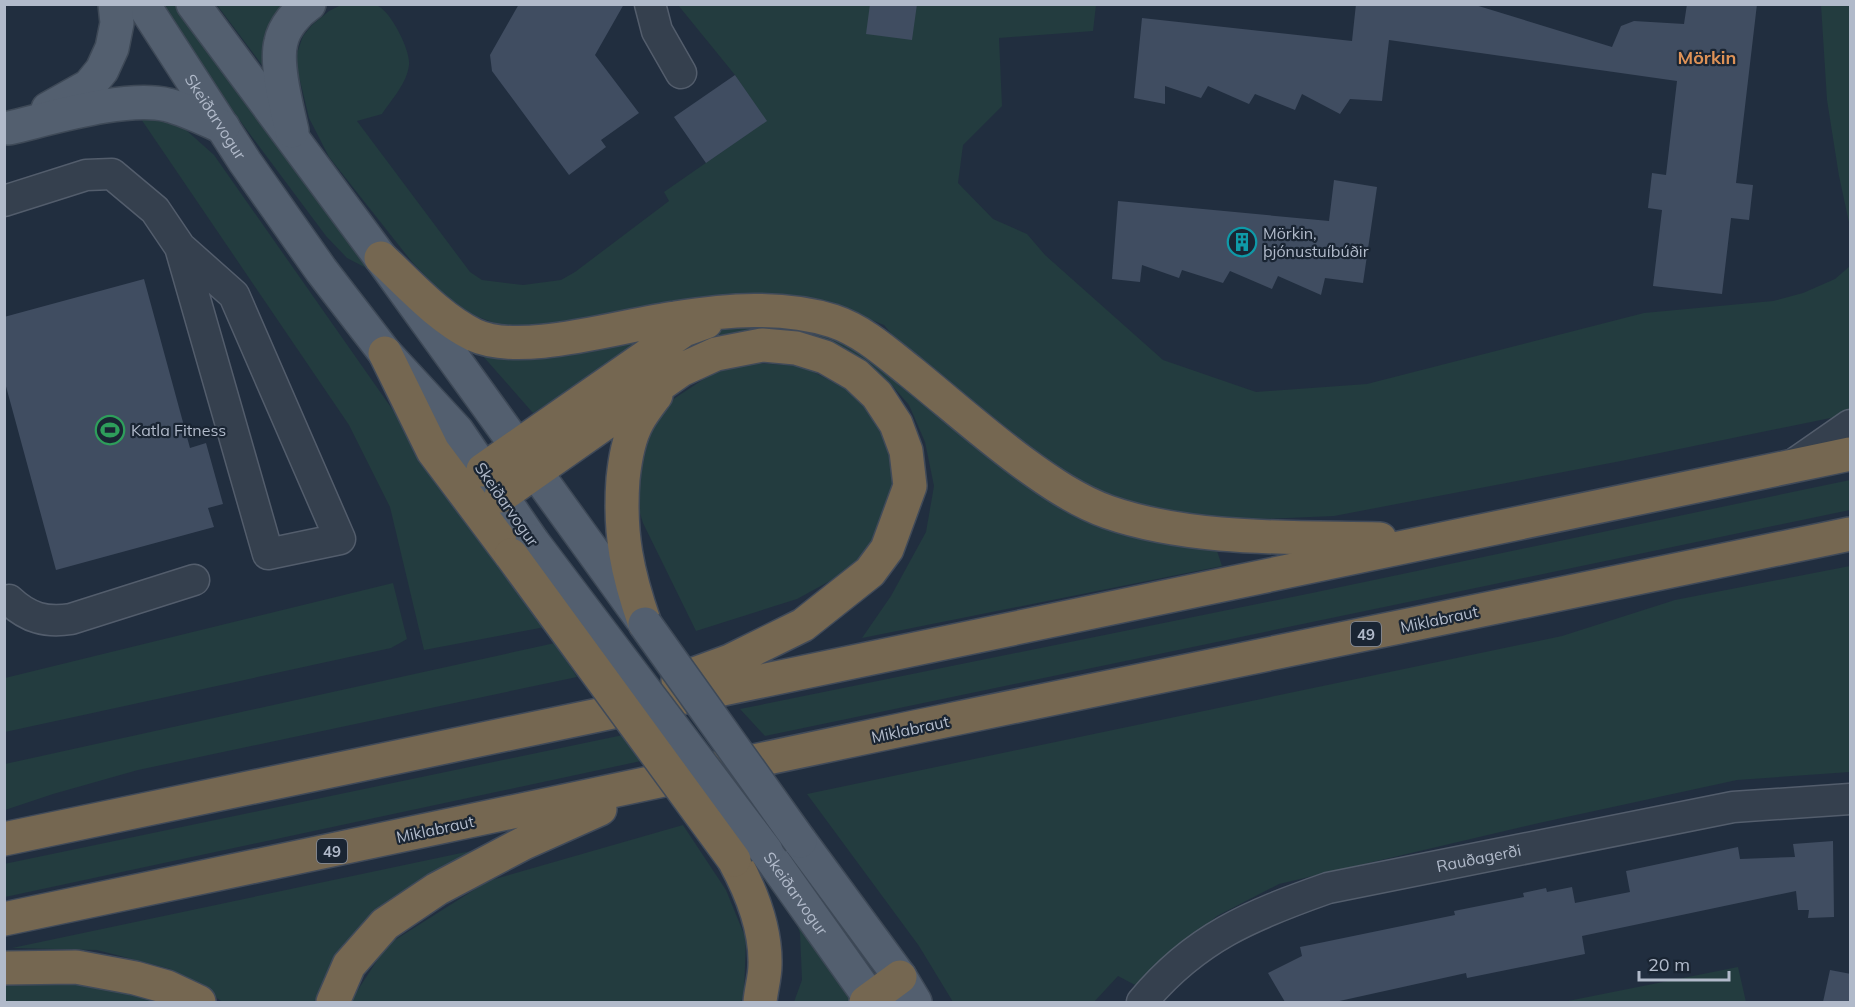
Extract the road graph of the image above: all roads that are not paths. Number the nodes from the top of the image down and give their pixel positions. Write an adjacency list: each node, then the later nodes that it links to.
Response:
1 (115, 4): 7 (main road)
2 (143, 4): 8 (main road, Skeiðarvogur)
3 (193, 4): 9 (main road, Skeiðarvogur)
4 (309, 4): 9 (main road)
5 (650, 4): 6 (street)
6 (681, 73)
7 (7, 128): 8 (main road)
8 (223, 128): 14 (main road, Skeiðarvogur)
9 (295, 141): 12 (main road, Skeiðarvogur)
10 (4, 201): 11 (street)
11 (180, 247): 11 (street)
12 (381, 258): 13 (highway); 17 (main road, Skeiðarvogur)
13 (735, 310): 17 (highway); 23 (highway)
14 (385, 353): 21 (main road, Skeiðarvogur); 26 (highway)
15 (666, 381): 20 (highway); 29 (highway); 30 (highway)
16 (1851, 425): 19 (street)
17 (516, 446): 20 (main road, Skeiðarvogur); 21 (highway)
18 (1851, 454): 19 (highway)
19 (1791, 466): 23 (highway)
20 (535, 472): 21 (highway); 29 (main road, Skeiðarvogur)
21 (492, 483): 26 (main road, Skeiðarvogur)
22 (1851, 534): 24 (highway, Miklabraut / 49)
23 (1436, 541): 30 (highway)
24 (1816, 541): 25 (street, Miklabraut); 31 (highway, Miklabraut / 49)
25 (1851, 546)
26 (522, 548): 37 (main road, Skeiðarvogur, bridge); 40 (highway, bridge)
27 (194, 580): 28 (street)
28 (9, 600)
29 (645, 624): 36 (main road, Skeiðarvogur, bridge)
30 (570, 720): 33 (highway)
31 (660, 782): 34 (highway, Miklabraut / 49); 39 (highway)
32 (1851, 799): 41 (street, Rauðagerði)
33 (4, 839)
34 (4, 919)
35 (4, 969): 38 (highway)
36 (908, 990): 37 (highway)
37 (870, 1001)
38 (199, 1002)
39 (333, 1002)
40 (760, 1002)
41 (1142, 1002)

